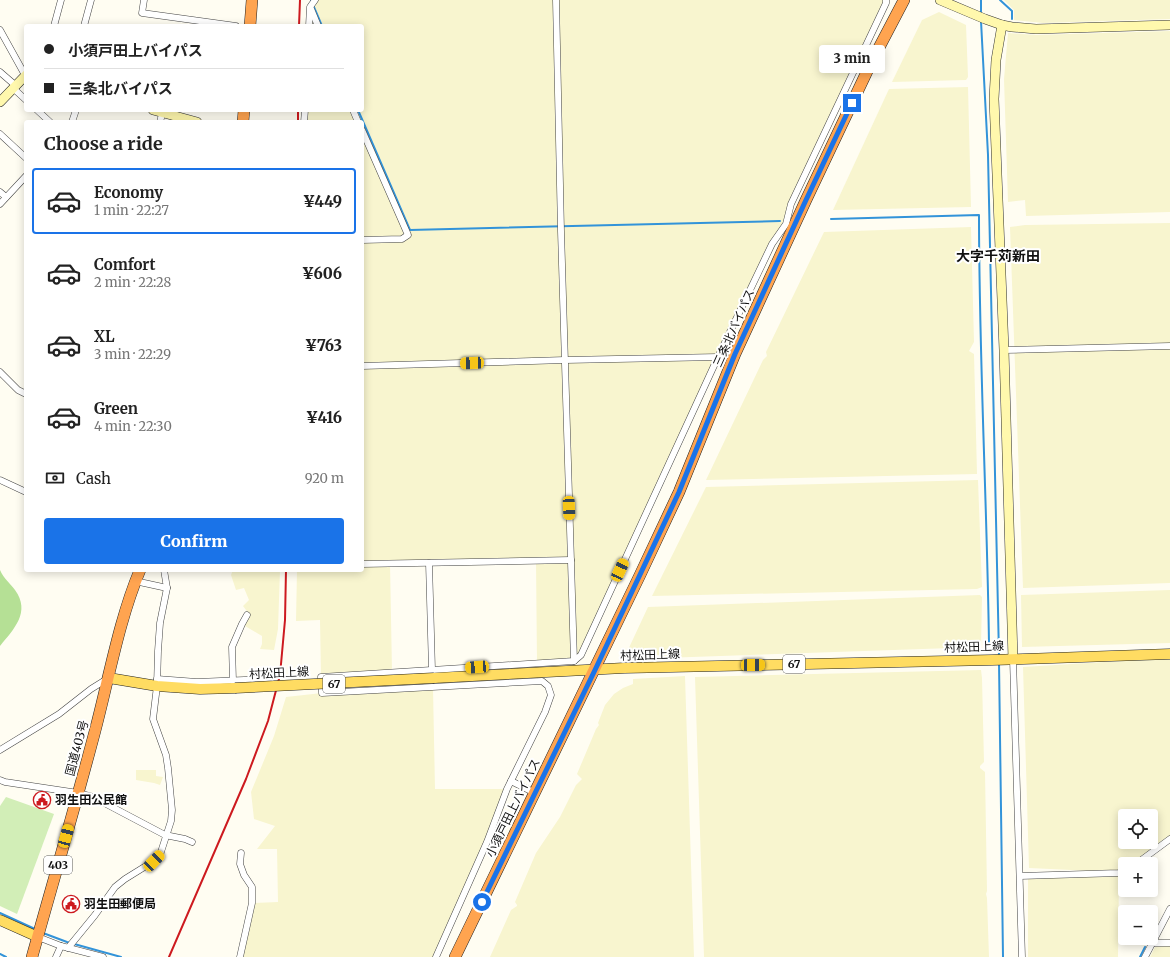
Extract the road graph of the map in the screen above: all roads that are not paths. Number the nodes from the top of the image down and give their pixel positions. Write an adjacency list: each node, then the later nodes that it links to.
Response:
1 (61, 0): 11 (street)
2 (91, 0): 12 (street)
3 (144, 0): 13 (street)
4 (252, 0): 14 (highway)
5 (315, 0): 10 (street)
6 (556, 0): 41 (street)
7 (886, 0): 40 (street)
8 (904, 0): 58 (highway, 三条北バイパス)
9 (940, 0): 17 (street)
10 (310, 7): 15 (street); 16 (street)
11 (55, 24)
12 (85, 24)
13 (222, 24)
14 (250, 24)
15 (309, 24)
16 (317, 24)
17 (1002, 25): 18 (street); 39 (street)
18 (1170, 25)
19 (0, 30): 21 (street)
20 (0, 72): 23 (street)
21 (24, 73)
22 (24, 76): 23 (street)
23 (14, 87): 24 (street); 25 (street)
24 (24, 98)
25 (0, 102)
26 (39, 112): 28 (street)
27 (166, 112): 29 (street)
28 (48, 120)
29 (191, 120)
30 (0, 134): 32 (street)
31 (364, 135): 37 (street)
32 (24, 156)
33 (24, 178): 35 (street)
34 (0, 192): 35 (street)
35 (6, 197): 36 (street)
36 (0, 204)
37 (364, 240)
38 (1170, 346): 39 (street)
39 (1004, 350): 56 (street)
40 (718, 357): 41 (street); 57 (street)
41 (566, 360): 42 (street); 47 (street)
42 (364, 366)
43 (0, 372): 44 (street)
44 (24, 393)
45 (0, 480): 46 (street)
46 (24, 491)
47 (571, 560): 48 (street); 57 (street)
48 (429, 563): 49 (street); 59 (street)
49 (364, 564)
50 (139, 572): 52 (highway, 国道403号 / 403)
51 (164, 572): 53 (street)
52 (135, 581): 53 (street); 60 (highway, 国道403号 / 403)
53 (167, 588): 62 (street)
54 (247, 616): 63 (street)
55 (1170, 654): 56 (main road, 村松田上線 / 67)
56 (1009, 659): 58 (main road, 村松田上線 / 67); 75 (street)
57 (574, 661): 59 (street)
58 (595, 670): 59 (main road, 村松田上線 / 67); 68 (highway, 小須戸田上バイパス)
59 (433, 674): 63 (main road, 村松田上線 / 67, bridge); 66 (street)
60 (109, 678): 62 (main road, 村松田上線 / 67); 64 (street); 67 (highway, 国道403号 / 403)
61 (269, 679): 63 (street)
62 (157, 682): 63 (main road, 村松田上線 / 67); 69 (street)
63 (234, 685)
64 (0, 750)
65 (0, 780): 67 (street)
66 (511, 781): 68 (street); 89 (street)
67 (78, 793): 69 (street); 79 (highway, 国道403号 / 403)
68 (535, 793): 90 (highway, 小須戸田上バイパス)
69 (165, 835): 71 (street); 84 (street)
70 (1170, 839): 73 (street)
71 (192, 842)
72 (241, 853): 88 (street)
73 (1146, 857)
74 (1118, 873): 75 (street)
75 (1020, 876): 91 (street)
76 (1170, 910): 78 (street)
77 (0, 920): 79 (main road)
78 (1158, 932)
79 (38, 937): 83 (street); 85 (highway, 国道403号 / 403)
80 (1158, 943): 81 (street)
81 (1170, 943)
82 (1151, 945): 92 (street)
83 (61, 946): 84 (street); 86 (street)
84 (68, 948): 87 (street)
85 (32, 957)
86 (56, 957)
87 (103, 957)
88 (240, 957)
89 (436, 957)
90 (455, 957)
91 (1022, 957)
92 (1145, 957)

